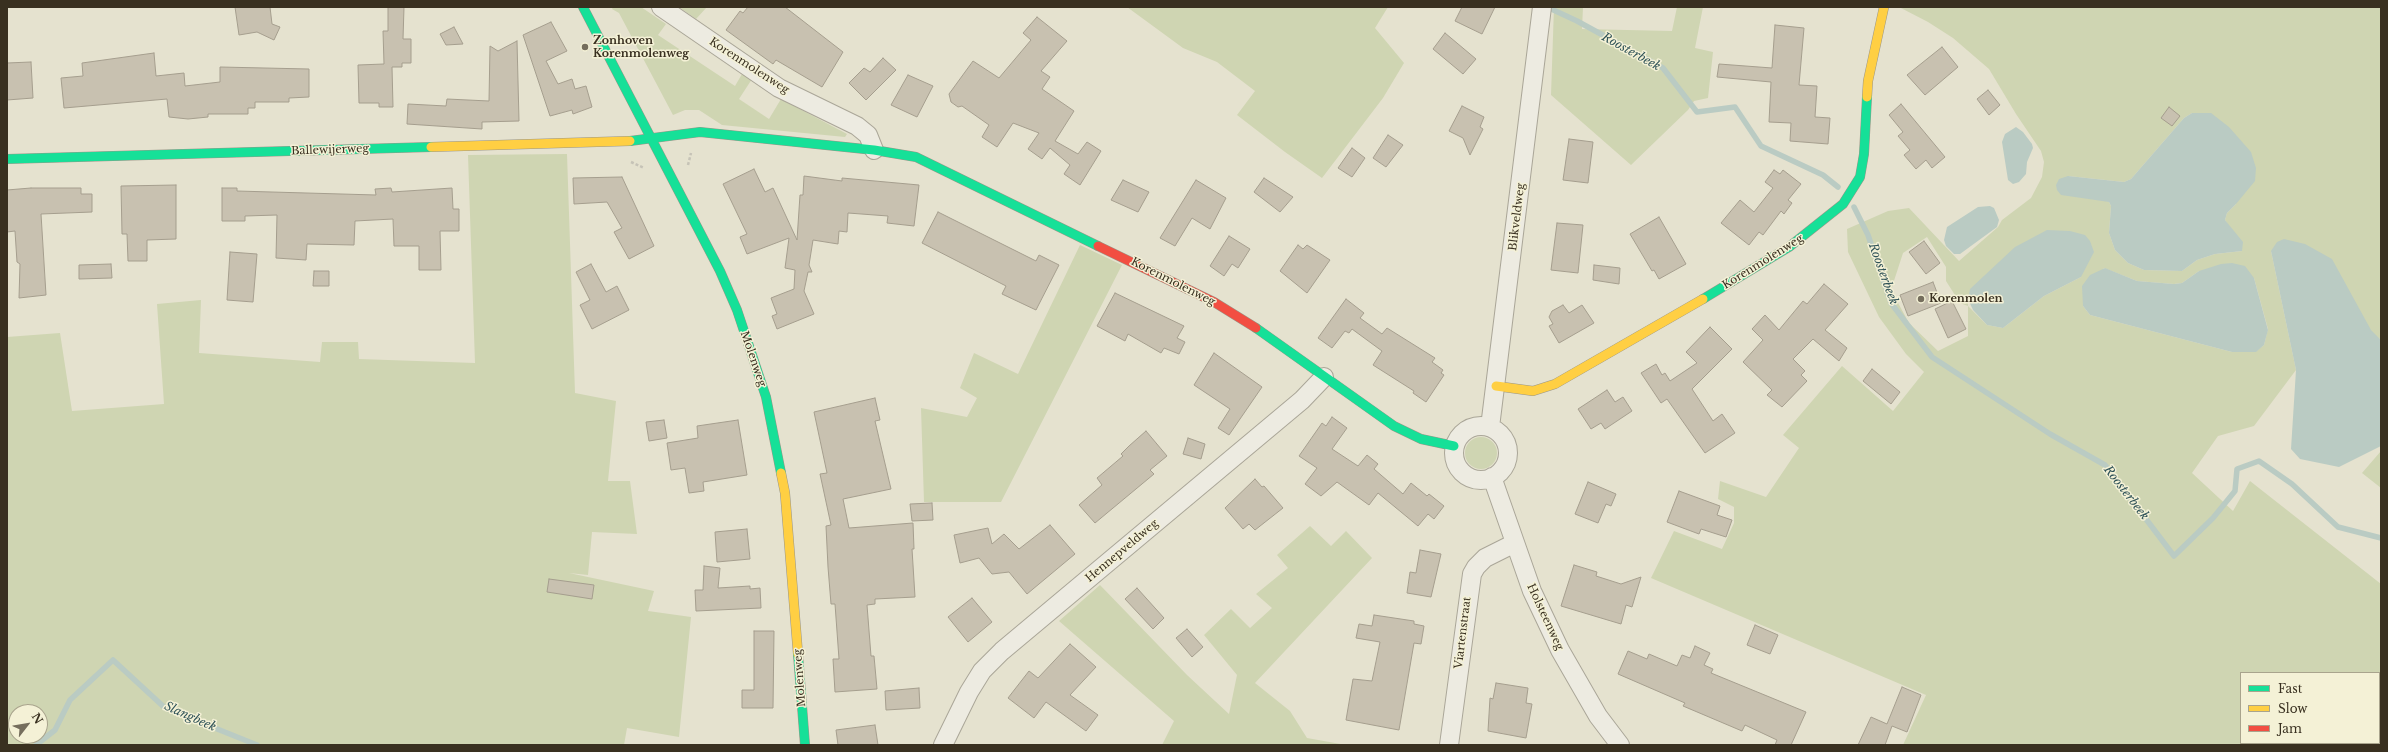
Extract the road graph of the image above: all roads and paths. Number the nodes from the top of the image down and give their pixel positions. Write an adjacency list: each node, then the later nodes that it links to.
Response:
1 (583, 7): 5 (street, Molenweg)
2 (661, 7): 6 (street, Korenmolenweg)
3 (1542, 7): 9 (street, Blikveldweg)
4 (1884, 7): 9 (street, Korenmolenweg)
5 (653, 140): 6 (street, Korenmolenweg); 7 (street, Ballewijerweg); 14 (street, Molenweg)
6 (874, 150): 8 (street, Korenmolenweg)
7 (7, 159)
8 (1324, 377): 11 (street, Korenmolenweg); 15 (street, Hennepveldweg)
9 (1496, 386): 10 (street, Blikveldweg)
10 (1490, 427): 11 (street); 12 (street)
11 (1454, 446): 12 (street)
12 (1492, 477): 13 (street, Holsteenweg)
13 (1514, 544): 16 (street, Viartenstraat); 17 (street, Holsteenweg)
14 (805, 745)
15 (944, 745)
16 (1449, 745)
17 (1620, 745)

